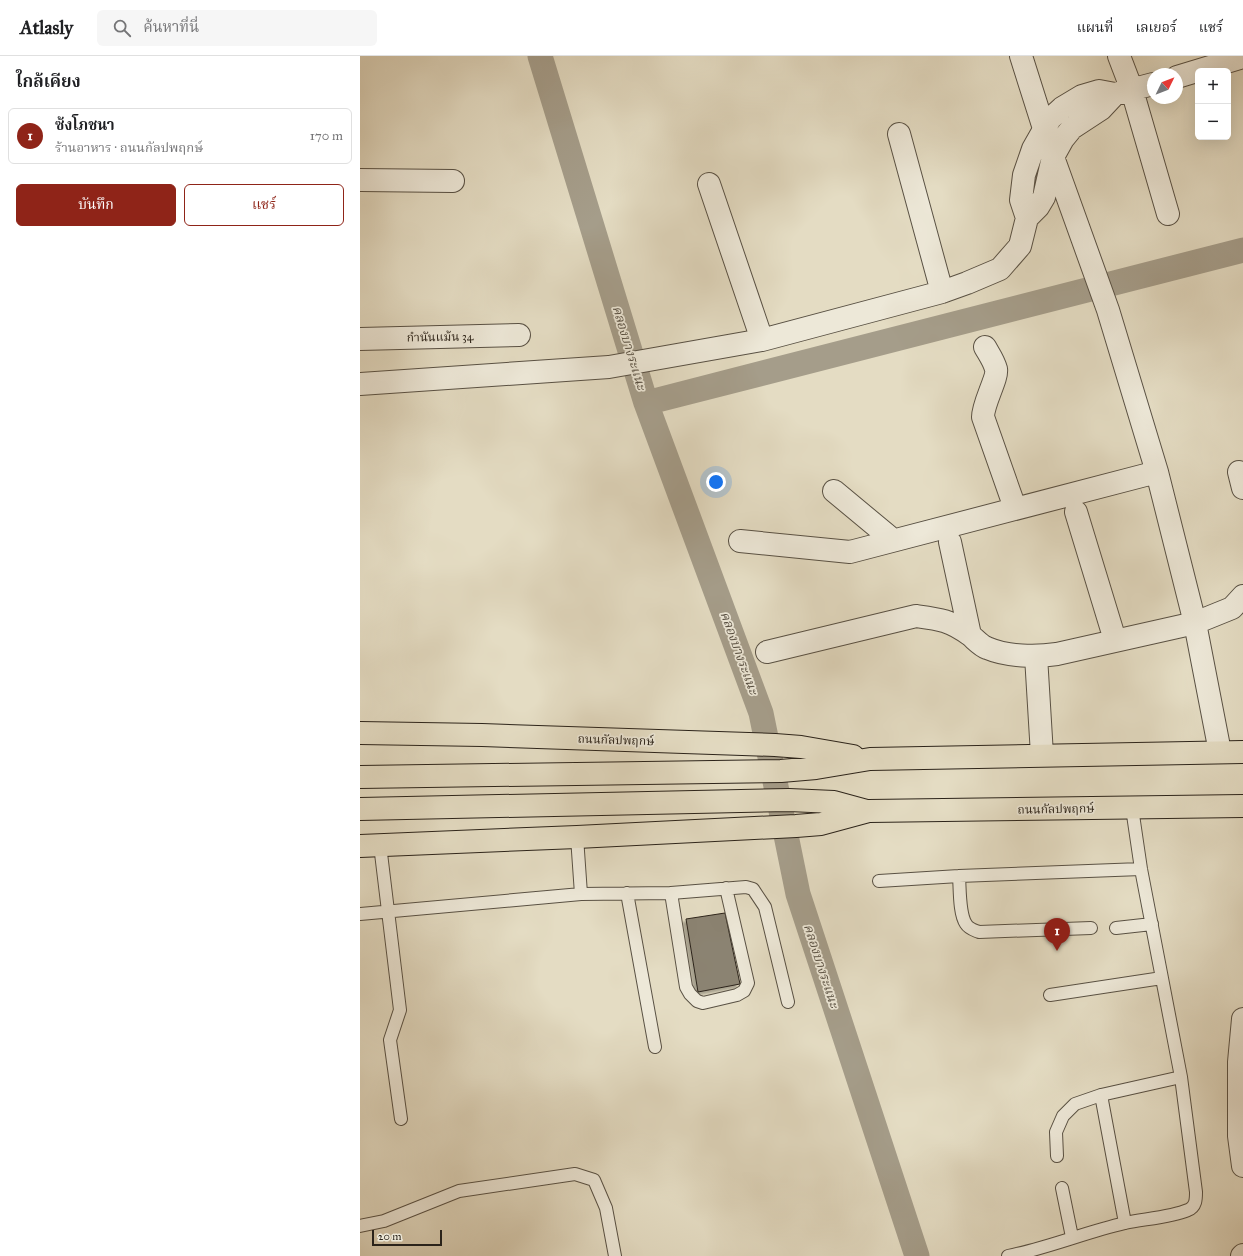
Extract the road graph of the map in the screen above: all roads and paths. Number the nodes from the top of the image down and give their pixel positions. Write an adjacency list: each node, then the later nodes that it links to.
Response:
1 (1021, 56): 7 (street)
2 (1119, 56): 6 (street)
3 (1243, 57): 4 (street)
4 (1183, 75)
5 (1147, 86): 6 (street)
6 (1124, 92): 7 (street); 9 (street); 13 (street)
7 (1044, 128): 9 (street); 14 (street)
8 (899, 134): 15 (street)
9 (1053, 157): 14 (street); 21 (street)
10 (360, 180): 11 (street)
11 (453, 181)
12 (709, 184): 18 (street)
13 (1168, 214)
14 (1027, 218): 15 (street)
15 (942, 292): 18 (street)
16 (520, 335): 17 (street, กำนันแม้น 34)
17 (360, 339)
18 (762, 340): 20 (street)
19 (985, 347): 23 (street)
20 (360, 384)
21 (1157, 472): 23 (street); 29 (street)
22 (834, 491): 25 (street)
23 (1015, 508): 25 (street)
24 (1076, 512): 31 (street)
25 (893, 540): 26 (street)
26 (740, 541)
27 (950, 542): 30 (street)
28 (1243, 596): 29 (street)
29 (1195, 623): 31 (street); 35 (street)
30 (970, 635): 32 (street); 33 (street)
31 (1115, 640): 33 (street)
32 (767, 652)
33 (1036, 656): 37 (street)
34 (360, 733): 38 (main road, ถนนกัลปพฤกษ์)
35 (1220, 752): 36 (main road, ถนนกัลปพฤกษ์); 37 (main road, ถนนกัลปพฤกษ์)
36 (1243, 752)
37 (1042, 755): 38 (main road, ถนนกัลปพฤกษ์)
38 (870, 759): 39 (main road, ถนนกัลปพฤกษ์)
39 (360, 777)
40 (1243, 806): 41 (main road, ถนนกัลปพฤกษ์)
41 (1132, 808): 43 (main road, ถนนกัลปพฤกษ์); 46 (lane)
42 (360, 809): 43 (main road, ถนนกัลปพฤกษ์)
43 (869, 811): 44 (main road, ถนนกัลปพฤกษ์)
44 (577, 837): 45 (main road, ถนนกัลปพฤกษ์); 52 (lane)
45 (370, 846): 53 (lane)
46 (1141, 869): 47 (lane); 55 (lane)
47 (959, 876): 48 (lane); 56 (lane)
48 (879, 882)
49 (726, 888): 51 (lane); 51 (lane); 60 (lane)
50 (627, 893): 51 (lane); 52 (lane); 62 (lane)
51 (671, 893)
52 (581, 894): 53 (lane)
53 (388, 912): 54 (lane); 65 (lane)
54 (360, 914)
55 (1152, 924): 57 (lane); 58 (lane)
56 (1091, 928)
57 (1116, 928)
58 (1162, 978): 59 (lane); 63 (lane)
59 (1050, 995)
60 (788, 1002)
61 (1243, 1019): 67 (street)
62 (655, 1047)
63 (1181, 1077): 64 (lane); 69 (lane)
64 (1101, 1095): 66 (lane); 69 (lane)
65 (401, 1119)
66 (1057, 1156)
67 (1243, 1166)
68 (1062, 1188): 71 (lane)
69 (1125, 1223): 71 (lane)
70 (360, 1226): 72 (lane)
71 (1072, 1237): 73 (lane)
72 (615, 1256)
73 (1008, 1256)

